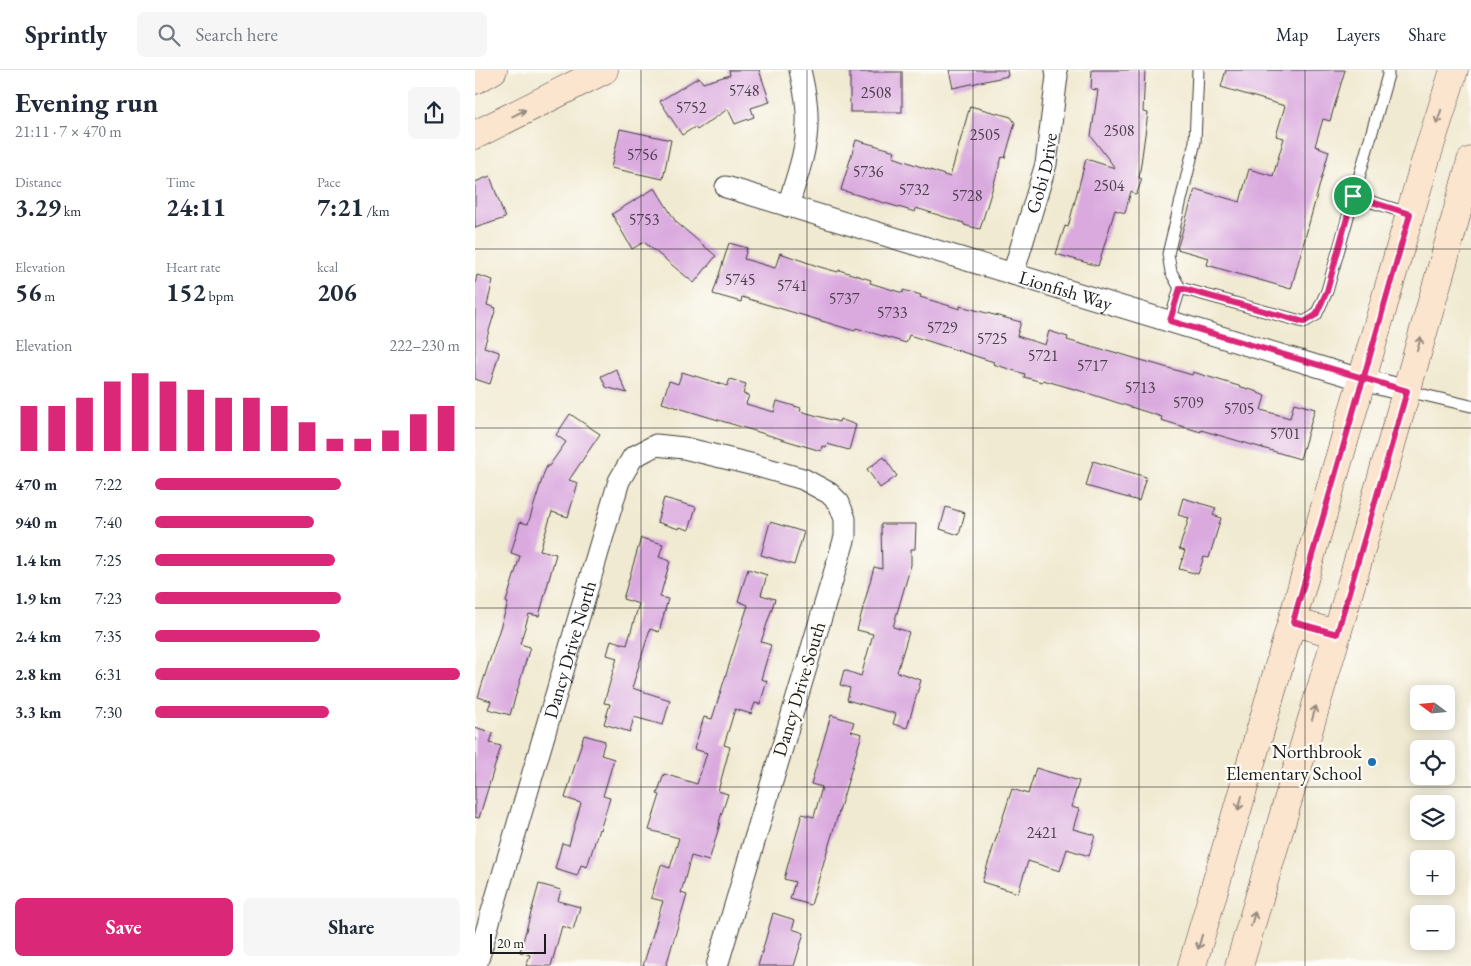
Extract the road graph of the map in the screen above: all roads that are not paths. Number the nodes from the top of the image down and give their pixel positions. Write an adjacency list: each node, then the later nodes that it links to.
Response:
1 (493, 70): 8 (main road)
2 (603, 70): 9 (main road, one-way to 2)
3 (800, 70): 13 (street)
4 (1056, 70): 15 (street, Gobi Drive)
5 (1198, 70): 16 (lane)
6 (1388, 70): 12 (lane)
7 (1454, 70): 14 (main road, one-way to 14)
8 (475, 80)
9 (475, 135)
10 (1471, 161): 19 (main road, one-way to 10)
11 (726, 187): 13 (street, Lionfish Way)
12 (1353, 196): 14 (lane); 16 (lane)
13 (788, 206): 15 (street, Lionfish Way)
14 (1410, 214): 18 (main road)
15 (1013, 274): 17 (street, Lionfish Way)
16 (1180, 288): 17 (lane)
17 (1170, 321): 18 (street, Lionfish Way)
18 (1363, 380): 19 (street, Lionfish Way); 22 (main road)
19 (1407, 391): 20 (lane); 23 (main road)
20 (1471, 406)
21 (754, 465): 24 (street, Dancy Drive North); 25 (street, Dancy Drive South)
22 (1293, 622): 23 (main road); 26 (main road, one-way to 26)
23 (1337, 634): 27 (main road, one-way to 23)
24 (476, 966)
25 (717, 966)
26 (1192, 966)
27 (1239, 966)

